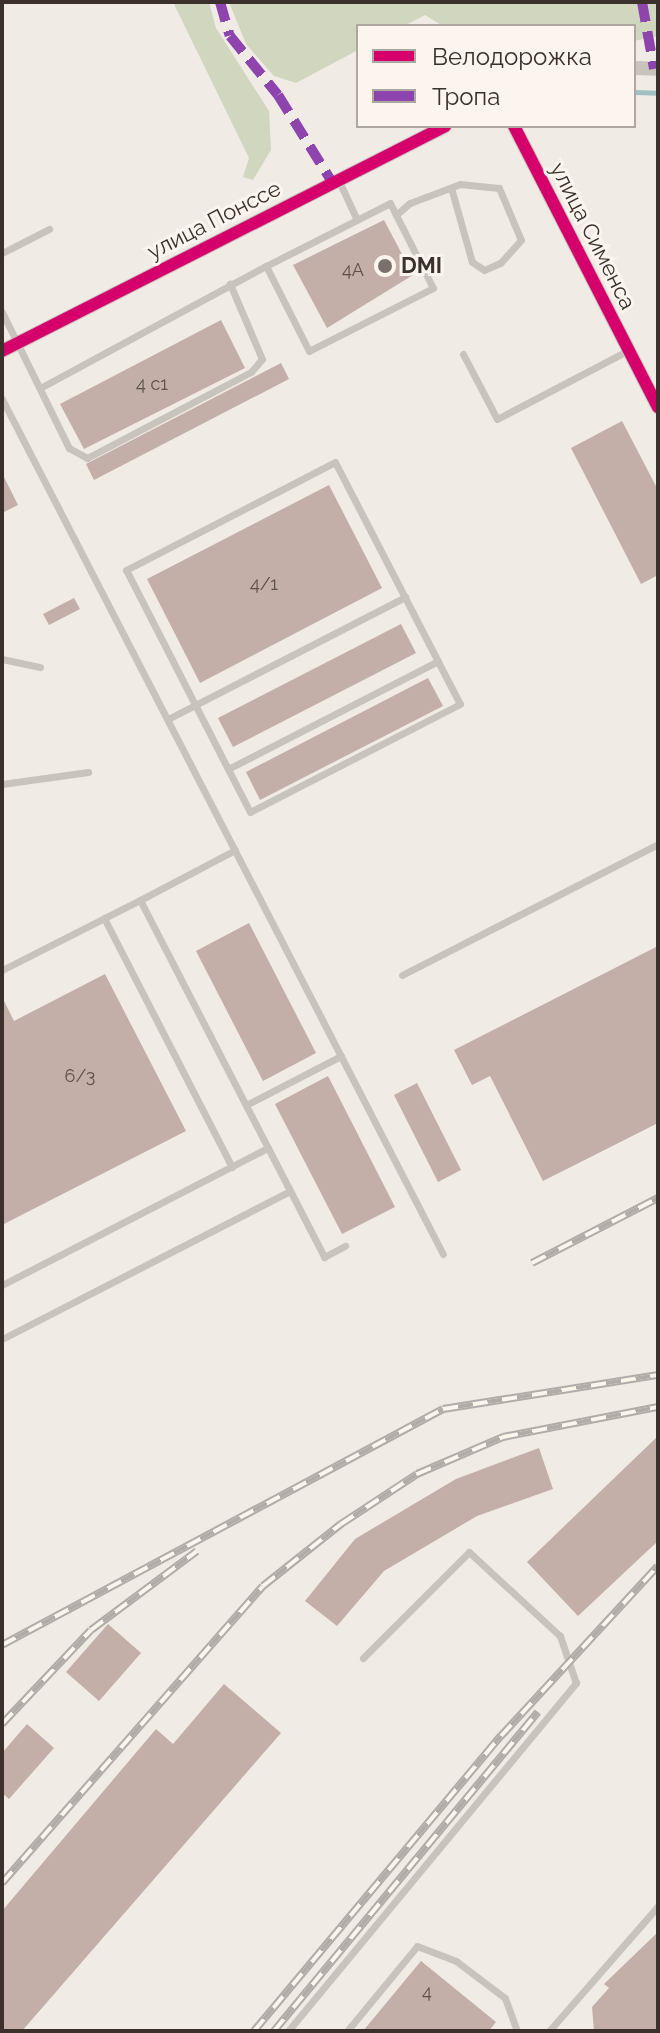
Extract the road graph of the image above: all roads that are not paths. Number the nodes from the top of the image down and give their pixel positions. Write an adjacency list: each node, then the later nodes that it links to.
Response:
1 (636, 68): 2 (street)
2 (658, 69)
3 (441, 128): 5 (street, улица Понссе)
4 (515, 128): 15 (street, улица Сименса)
5 (338, 179): 8 (lane); 14 (street, улица Понссе)
6 (451, 188): 6 (lane); 7 (lane)
7 (396, 215): 8 (lane); 11 (lane)
8 (357, 220): 11 (lane)
9 (49, 229): 10 (lane)
10 (2, 253)
11 (266, 266): 12 (lane)
12 (230, 284): 18 (lane); 18 (lane)
13 (2, 312): 14 (lane)
14 (18, 343): 16 (street, улица Понссе); 18 (lane)
15 (629, 350): 17 (lane); 20 (street, улица Сименса)
16 (2, 351)
17 (463, 354)
18 (40, 388)
19 (2, 399): 26 (lane)
20 (658, 407)
21 (405, 597): 23 (lane); 25 (lane); 25 (lane)
22 (2, 659): 24 (lane)
23 (438, 661): 27 (lane); 27 (lane)
24 (40, 667)
25 (195, 705): 26 (lane); 27 (lane)
26 (168, 719): 31 (lane)
27 (228, 769)
28 (88, 772): 29 (lane)
29 (2, 784)
30 (658, 844): 35 (lane)
31 (235, 850): 32 (lane); 36 (lane)
32 (140, 900): 33 (lane); 37 (lane)
33 (104, 918): 34 (lane); 39 (lane)
34 (2, 970)
35 (402, 975)
36 (341, 1056): 37 (lane); 42 (lane)
37 (246, 1105): 38 (lane)
38 (268, 1148): 39 (lane); 40 (lane)
39 (232, 1167): 43 (lane)
40 (290, 1191): 41 (lane); 44 (lane)
41 (345, 1246)
42 (443, 1254)
43 (2, 1285)
44 (2, 1339)
45 (363, 1658): 47 (lane)
46 (658, 1906): 50 (lane)
47 (288, 2031)
48 (347, 2031): 49 (lane)
49 (517, 2031)
50 (549, 2031)

